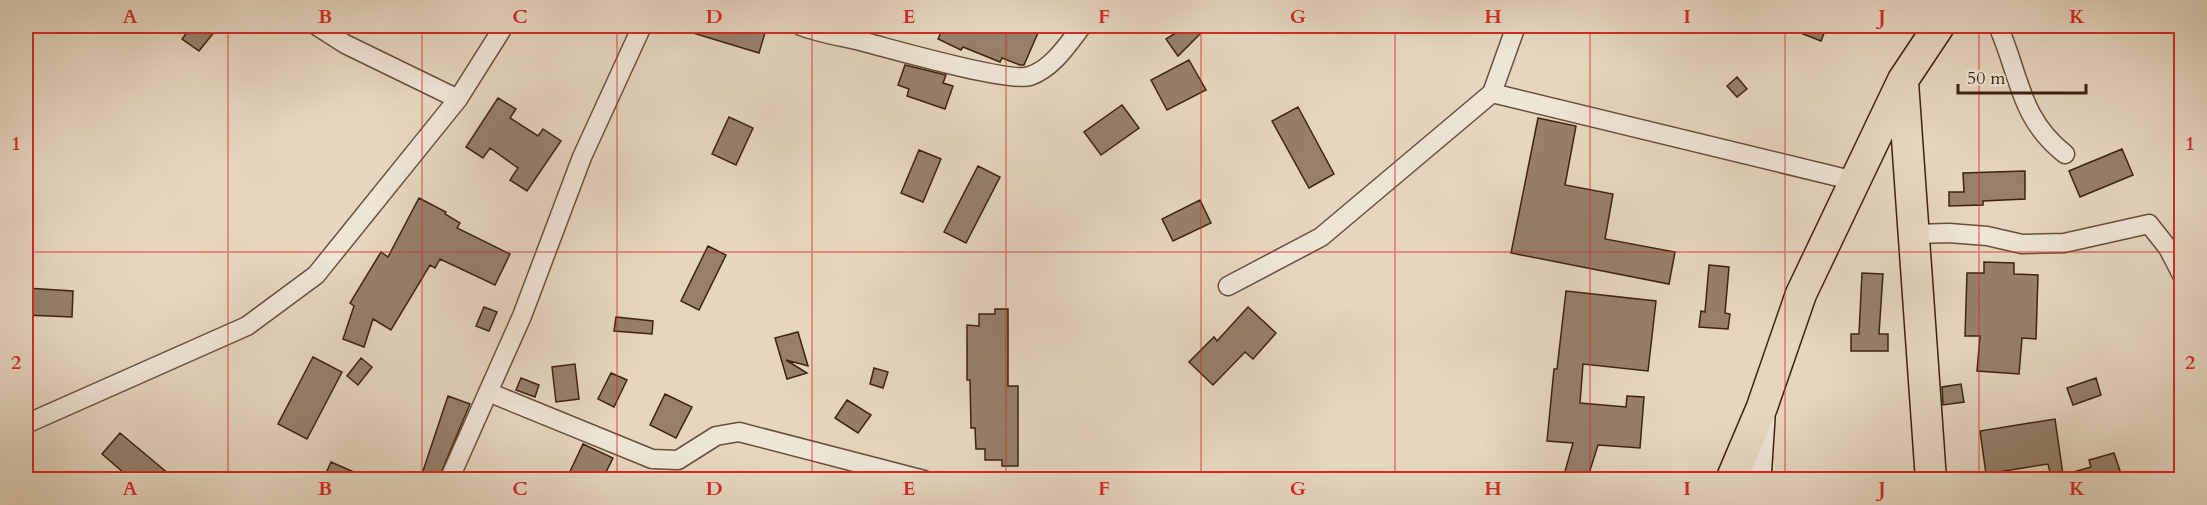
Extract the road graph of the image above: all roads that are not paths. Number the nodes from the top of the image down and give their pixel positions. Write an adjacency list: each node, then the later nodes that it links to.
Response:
1 (317, 26): 11 (street)
2 (504, 26): 11 (street)
3 (642, 26): 17 (street)
4 (801, 26): 5 (street)
5 (1082, 26)
6 (1516, 26): 10 (street)
7 (1939, 26): 9 (main road)
8 (1998, 26): 12 (street)
9 (1903, 80): 13 (main road); 14 (main road)
10 (1492, 93): 13 (street); 16 (street)
11 (458, 99): 19 (street)
12 (2065, 154)
13 (1855, 181): 18 (main road)
14 (1914, 234): 15 (street); 24 (main road)
15 (2181, 275)
16 (1228, 286)
17 (488, 392): 20 (street); 21 (street)
18 (1762, 407): 22 (main road); 23 (main road)
19 (26, 424)
20 (449, 480)
21 (924, 480)
22 (1731, 480)
23 (1757, 480)
24 (1931, 480)

